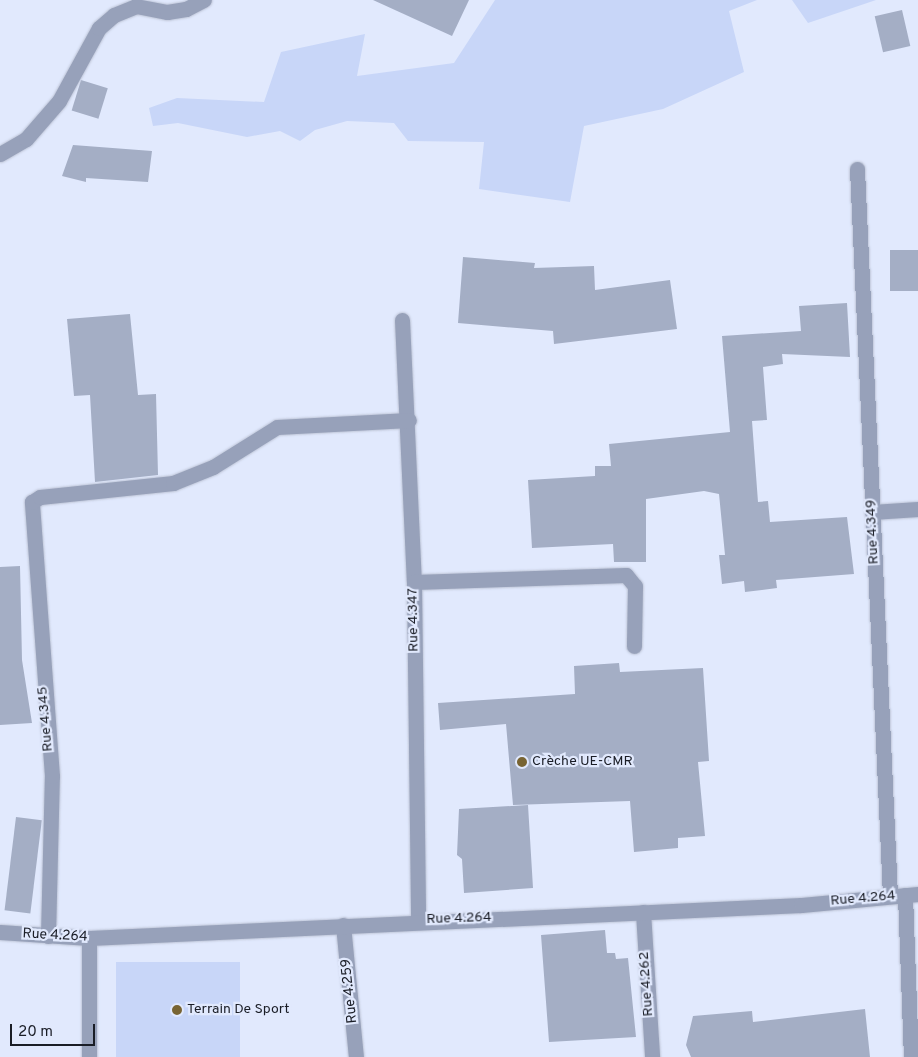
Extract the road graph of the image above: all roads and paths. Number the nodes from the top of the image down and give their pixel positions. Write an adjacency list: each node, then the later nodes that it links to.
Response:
1 (204, 0): 2 (street)
2 (0, 154)
3 (857, 169): 7 (street, Rue 4.349)
4 (402, 320): 5 (street, Rue 4.347)
5 (409, 420): 8 (street, Rue 4.347); 16 (street, Rue 4.345)
6 (918, 509): 7 (street)
7 (872, 512): 11 (street, Rue 4.349)
8 (414, 582): 9 (street); 13 (street, Rue 4.347)
9 (634, 646)
10 (912, 894): 11 (street, Rue 4.264); 21 (street)
11 (890, 896): 12 (street, Rue 4.264)
12 (643, 912): 13 (street, Rue 4.264); 20 (street, Rue 4.262)
13 (418, 920): 14 (street, Rue 4.264)
14 (343, 925): 17 (street, Rue 4.264); 19 (street, Rue 4.259)
15 (0, 932): 16 (street, Rue 4.264)
16 (48, 936): 17 (street, Rue 4.264)
17 (89, 938): 18 (street)
18 (89, 1057)
19 (356, 1057)
20 (652, 1057)
21 (911, 1057)

